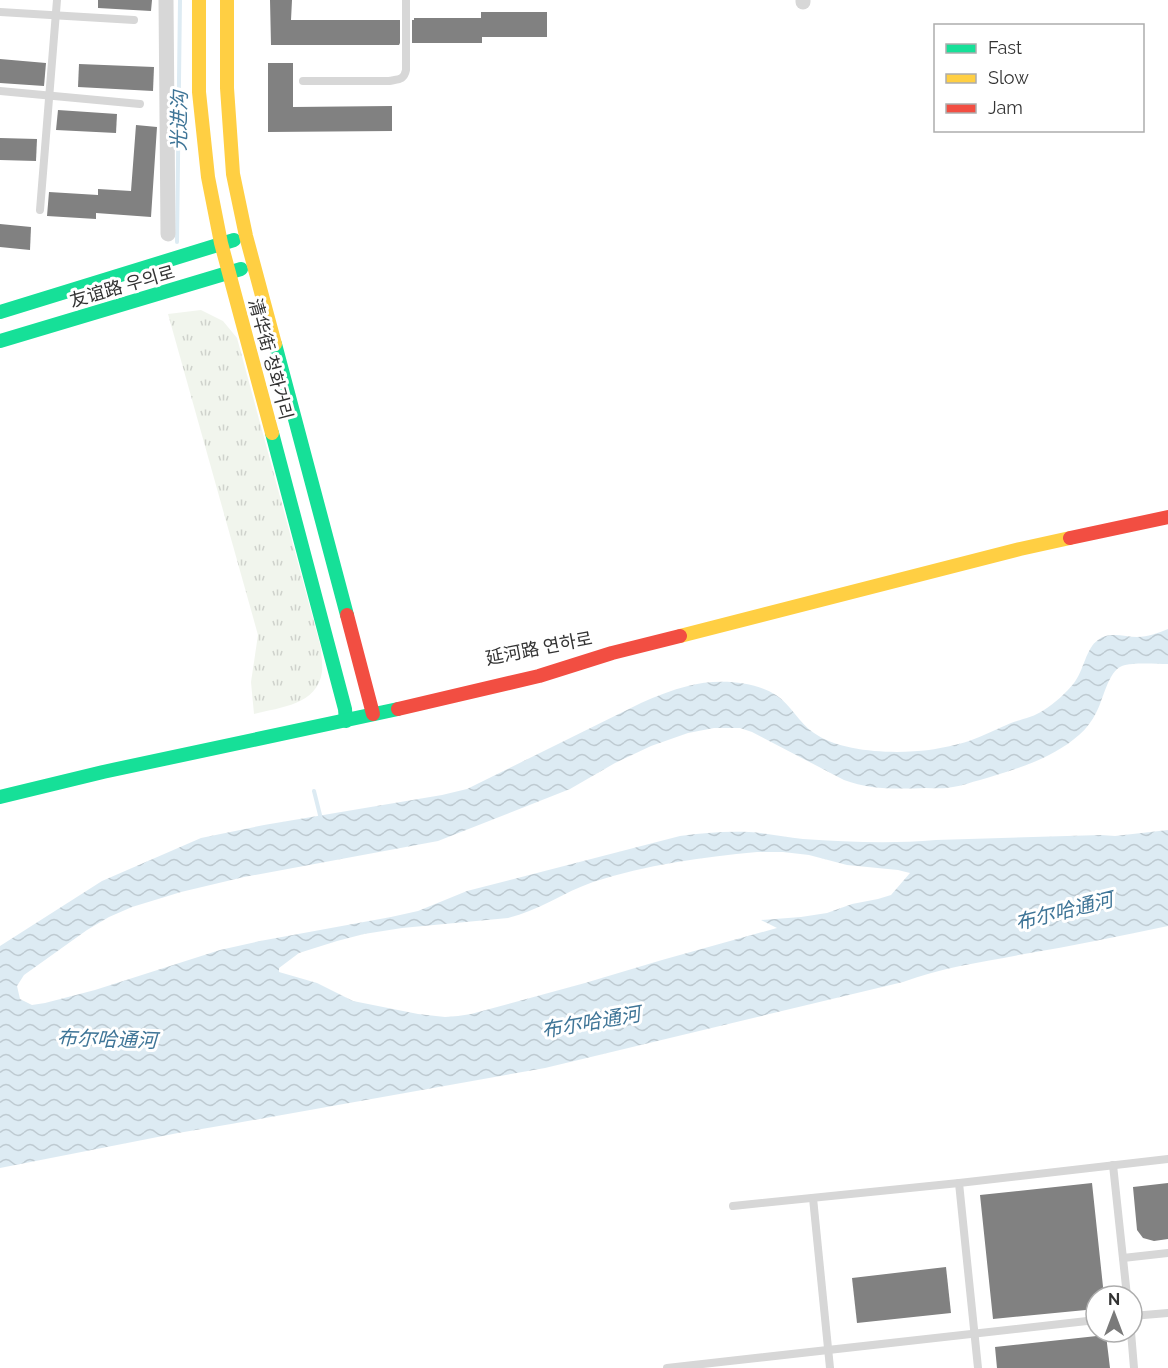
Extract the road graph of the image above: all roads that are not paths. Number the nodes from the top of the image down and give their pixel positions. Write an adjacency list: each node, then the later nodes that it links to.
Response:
1 (57, 0): 7 (lane)
2 (166, 0): 14 (street)
3 (199, 0): 16 (main road, 清华街 청화거리)
4 (227, 0): 15 (main road, 清华街 청화거리)
5 (406, 0): 9 (lane)
6 (0, 12): 7 (lane)
7 (56, 15): 8 (lane); 11 (lane)
8 (134, 20)
9 (303, 81)
10 (0, 92): 11 (lane)
11 (50, 96): 12 (lane); 13 (lane)
12 (140, 104)
13 (40, 210)
14 (168, 234)
15 (246, 236): 16 (main road, 友谊路 우의로); 17 (main road, 清华街 청화거리)
16 (221, 243): 18 (main road, 清华街 청화거리); 19 (main road, 友谊路 우의로)
17 (254, 265): 18 (main road, 友谊路 우의로); 22 (main road, 清华街 청화거리)
18 (230, 273): 20 (main road, 友谊路 우의로); 23 (main road, 清华街 청화거리)
19 (0, 312)
20 (0, 341)
21 (1168, 517): 22 (main road, 延河路 연하로)
22 (372, 709): 23 (main road, 延河路 연하로)
23 (346, 715): 24 (main road, 延河路 연하로); 25 (main road, 延河路 연하로)
24 (0, 786)
25 (0, 797)
26 (1168, 1159): 27 (lane)
27 (1113, 1165): 28 (lane); 32 (lane)
28 (959, 1183): 29 (lane); 37 (lane)
29 (813, 1198): 30 (lane); 39 (lane)
30 (733, 1206)
31 (1168, 1253): 32 (lane)
32 (1123, 1258): 33 (lane)
33 (1126, 1284)
34 (1168, 1313): 35 (lane)
35 (1144, 1315)
36 (1084, 1321): 37 (lane)
37 (975, 1334): 39 (lane); 42 (lane)
38 (1132, 1344): 43 (lane)
39 (828, 1350): 40 (lane); 41 (lane)
40 (667, 1368)
41 (830, 1368)
42 (978, 1368)
43 (1134, 1368)

